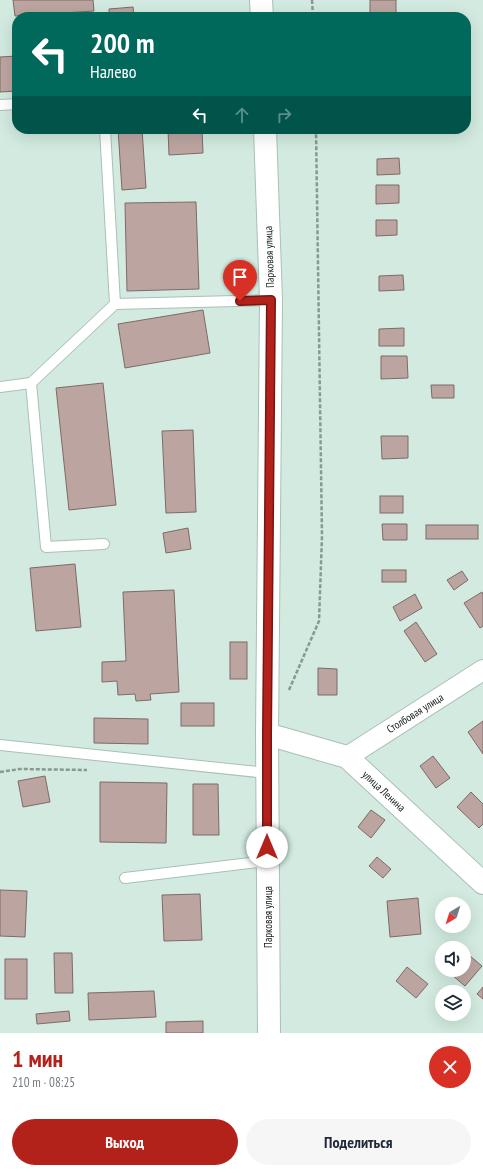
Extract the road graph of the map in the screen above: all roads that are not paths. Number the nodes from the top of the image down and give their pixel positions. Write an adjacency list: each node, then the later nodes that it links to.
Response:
1 (261, 0): 2 (main road)
2 (262, 12)
3 (12, 104): 4 (lane)
4 (0, 105)
5 (105, 134): 8 (lane)
6 (265, 134): 7 (main road, Парковая улица)
7 (271, 300): 8 (lane); 13 (main road, Парковая улица)
8 (115, 304): 9 (lane)
9 (31, 383): 10 (lane); 11 (lane)
10 (0, 387)
11 (104, 544)
12 (483, 670): 15 (street, Столбовая улица)
13 (267, 734): 15 (main road, улица Ленина); 16 (main road, Парковая улица)
14 (0, 745): 16 (lane)
15 (346, 756): 19 (main road, улица Ленина)
16 (267, 773): 17 (main road, Парковая улица)
17 (267, 861): 18 (lane); 20 (main road, Парковая улица)
18 (126, 878)
19 (483, 883)
20 (269, 1033)

